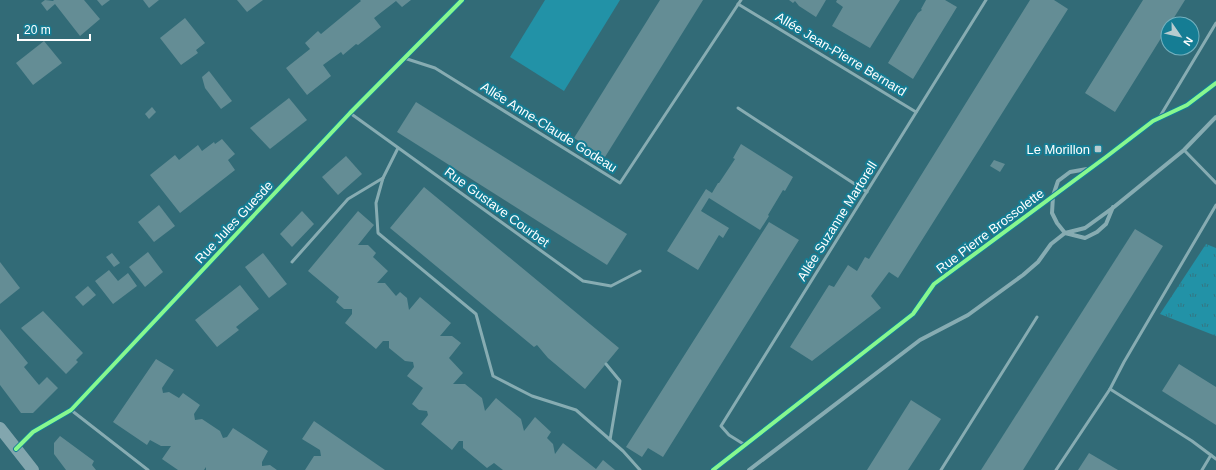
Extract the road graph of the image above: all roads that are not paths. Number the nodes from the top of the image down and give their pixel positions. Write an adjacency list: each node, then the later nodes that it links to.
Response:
1 (462, 0): 6 (street, Rue Jules Guesde)
2 (741, 0): 4 (lane)
3 (986, 0): 10 (lane, Allée Suzanne Martorell)
4 (738, 4): 6 (lane, Allée Anne-Claude Godeau); 10 (lane, Allée Jean-Pierre Bernard)
5 (1216, 23): 12 (lane)
6 (404, 58): 9 (street, Rue Jules Guesde)
7 (1216, 83): 12 (street, Rue Pierre Brossolette)
8 (738, 108): 18 (lane)
9 (350, 112): 13 (lane, Rue Gustave Courbet); 28 (street, Rue Jules Guesde)
10 (916, 112): 18 (lane, Allée Suzanne Martorell)
11 (1216, 117): 14 (street)
12 (1159, 118): 15 (street, Rue Pierre Brossolette)
13 (398, 148): 16 (lane); 24 (lane, Rue Gustave Courbet)
14 (1184, 150): 17 (lane); 21 (street)
15 (1090, 169): 19 (street, Rue Pierre Brossolette); 19 (street)
16 (383, 178): 23 (lane); 30 (lane)
17 (1216, 183)
18 (867, 192): 31 (lane, Allée Suzanne Martorell)
19 (1053, 196): 22 (street); 31 (street, Rue Pierre Brossolette)
20 (1216, 205): 27 (lane)
21 (1114, 207): 22 (street); 22 (street)
22 (1065, 232): 39 (street)
23 (292, 262)
24 (640, 271)
25 (1037, 317): 40 (lane)
26 (606, 364): 30 (lane)
27 (1110, 389): 33 (lane); 41 (lane)
28 (71, 410): 32 (street, Rue Jules Guesde); 36 (lane)
29 (0, 428): 32 (street)
30 (610, 440): 37 (lane)
31 (745, 445): 38 (street, Rue Pierre Brossolette)
32 (16, 449): 35 (street)
33 (1211, 455): 34 (lane); 42 (lane)
34 (1216, 459)
35 (33, 470)
36 (148, 470)
37 (640, 470)
38 (713, 470)
39 (749, 470)
40 (941, 470)
41 (1056, 470)
42 (1202, 470)

